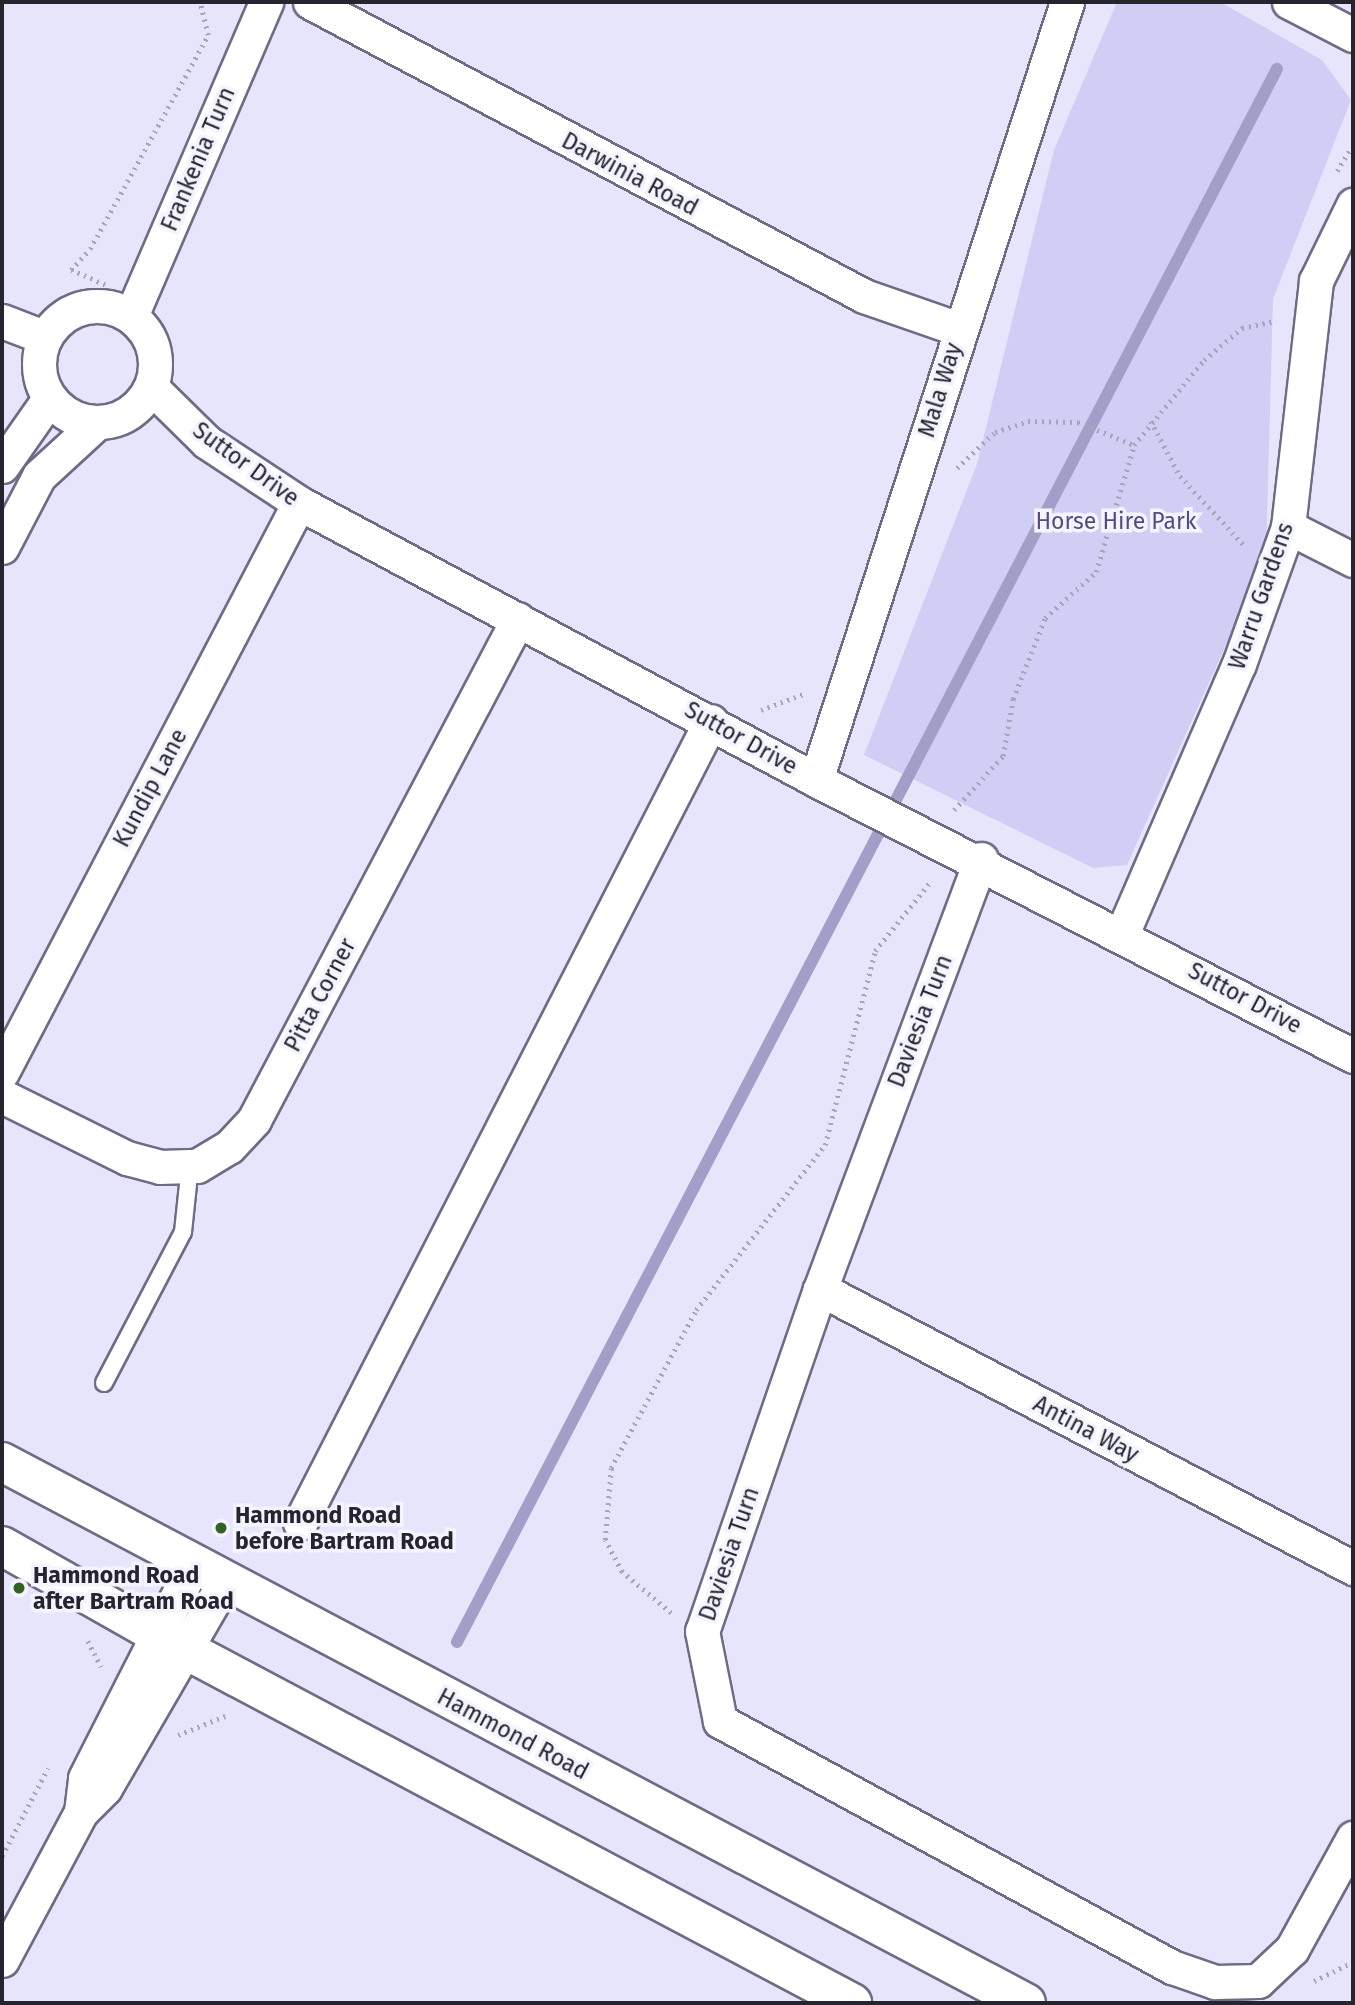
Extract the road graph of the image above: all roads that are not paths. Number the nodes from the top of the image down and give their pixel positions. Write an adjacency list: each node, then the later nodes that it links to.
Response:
1 (266, 2): 7 (street, Frankenia Turn)
2 (310, 2): 9 (street, Darwinia Road)
3 (1067, 2): 9 (street, Mala Way)
4 (1289, 2): 5 (street)
5 (1353, 35)
6 (1342, 193): 16 (street, Warru Gardens)
7 (134, 308): 10 (street); 11 (street)
8 (2, 321): 10 (street)
9 (959, 329): 21 (street, Mala Way)
10 (44, 337): 12 (street)
11 (151, 387): 13 (street); 15 (street, Suttor Drive)
12 (49, 399): 13 (street); 14 (street)
13 (98, 422): 17 (street)
14 (2, 466)
15 (299, 503): 19 (street, Suttor Drive); 25 (street, Kundip Lane)
16 (1288, 527): 18 (street); 23 (street, Warru Gardens)
17 (2, 547)
18 (1353, 560)
19 (518, 619): 20 (street, Suttor Drive); 27 (street, Pitta Corner)
20 (711, 721): 21 (street, Suttor Drive); 31 (street)
21 (816, 780): 22 (street, Suttor Drive)
22 (981, 859): 23 (street, Suttor Drive); 28 (street, Daviesia Turn)
23 (1122, 934): 24 (street, Suttor Drive)
24 (1353, 1056)
25 (2, 1072)
26 (2, 1096): 27 (street)
27 (190, 1166): 29 (lane)
28 (820, 1289): 33 (street, Antina Way); 37 (street, Daviesia Turn)
29 (104, 1383)
30 (2, 1462): 34 (main road, Hammond Road)
31 (300, 1523)
32 (2, 1546): 35 (main road)
33 (1353, 1568)
34 (209, 1574): 35 (street); 40 (main road, Hammond Road)
35 (171, 1641): 36 (street); 36 (street); 39 (main road)
36 (81, 1812): 38 (street)
37 (1353, 1838)
38 (2, 1960)
39 (852, 2003)
40 (1026, 2003)

